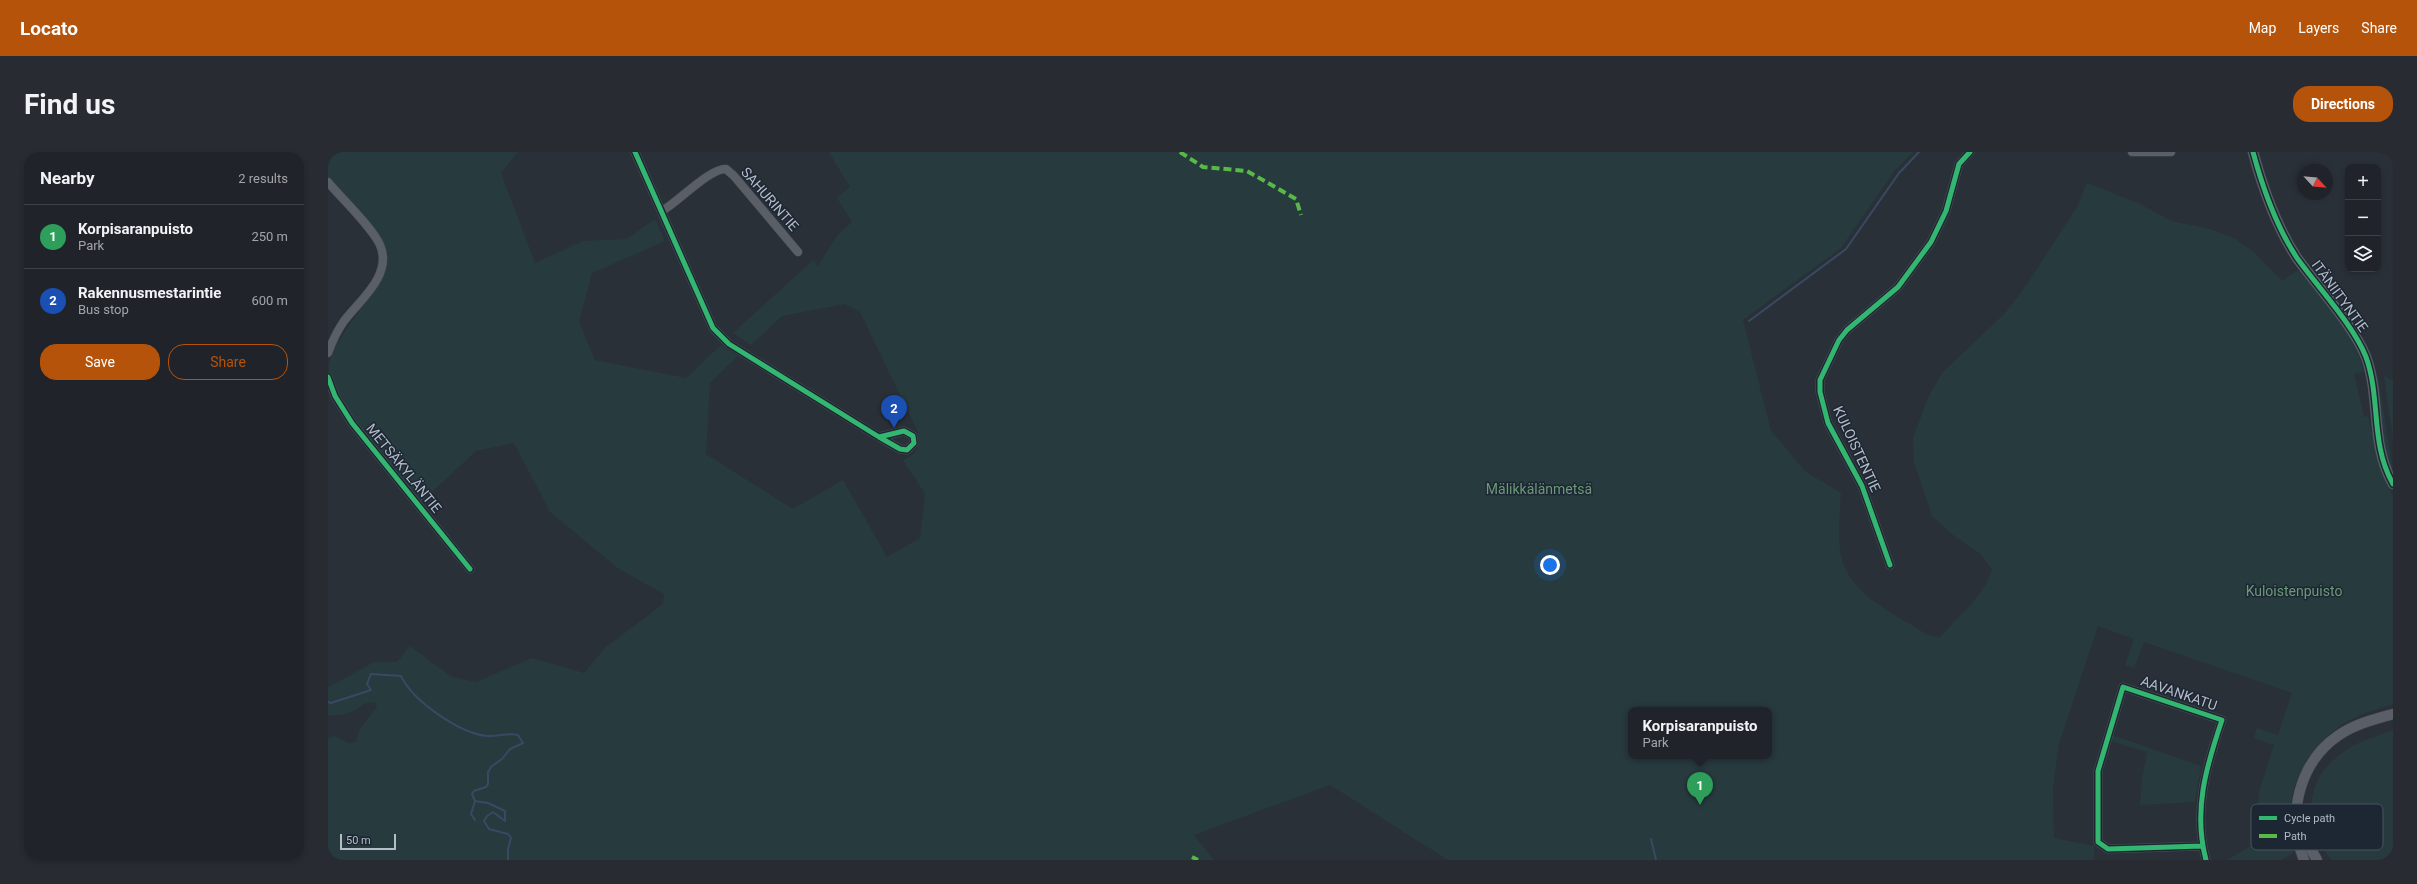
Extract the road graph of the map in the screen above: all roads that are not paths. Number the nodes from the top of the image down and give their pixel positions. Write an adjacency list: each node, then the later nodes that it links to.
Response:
1 (635, 152): 7 (street)
2 (1970, 152): 13 (street, KULOISTENTIE)
3 (2132, 152): 4 (street)
4 (2171, 152)
5 (2253, 152): 12 (street, ITÄNIITYNTIE)
6 (328, 182): 9 (street)
7 (662, 211): 8 (street, SAHURINTIE); 11 (street)
8 (798, 252)
9 (328, 353)
10 (328, 377): 14 (street, METSÄKYLÄNTIE)
11 (879, 437)
12 (2393, 484)
13 (1890, 565)
14 (470, 569)
15 (2393, 714): 16 (street)
16 (2298, 801): 17 (street); 18 (street)
17 (2298, 804)
18 (2299, 804)
19 (2202, 846): 19 (street, AAVANKATU); 21 (street, AAVANKATU)
20 (2301, 850): 22 (street)
21 (2206, 860)
22 (2304, 860)

